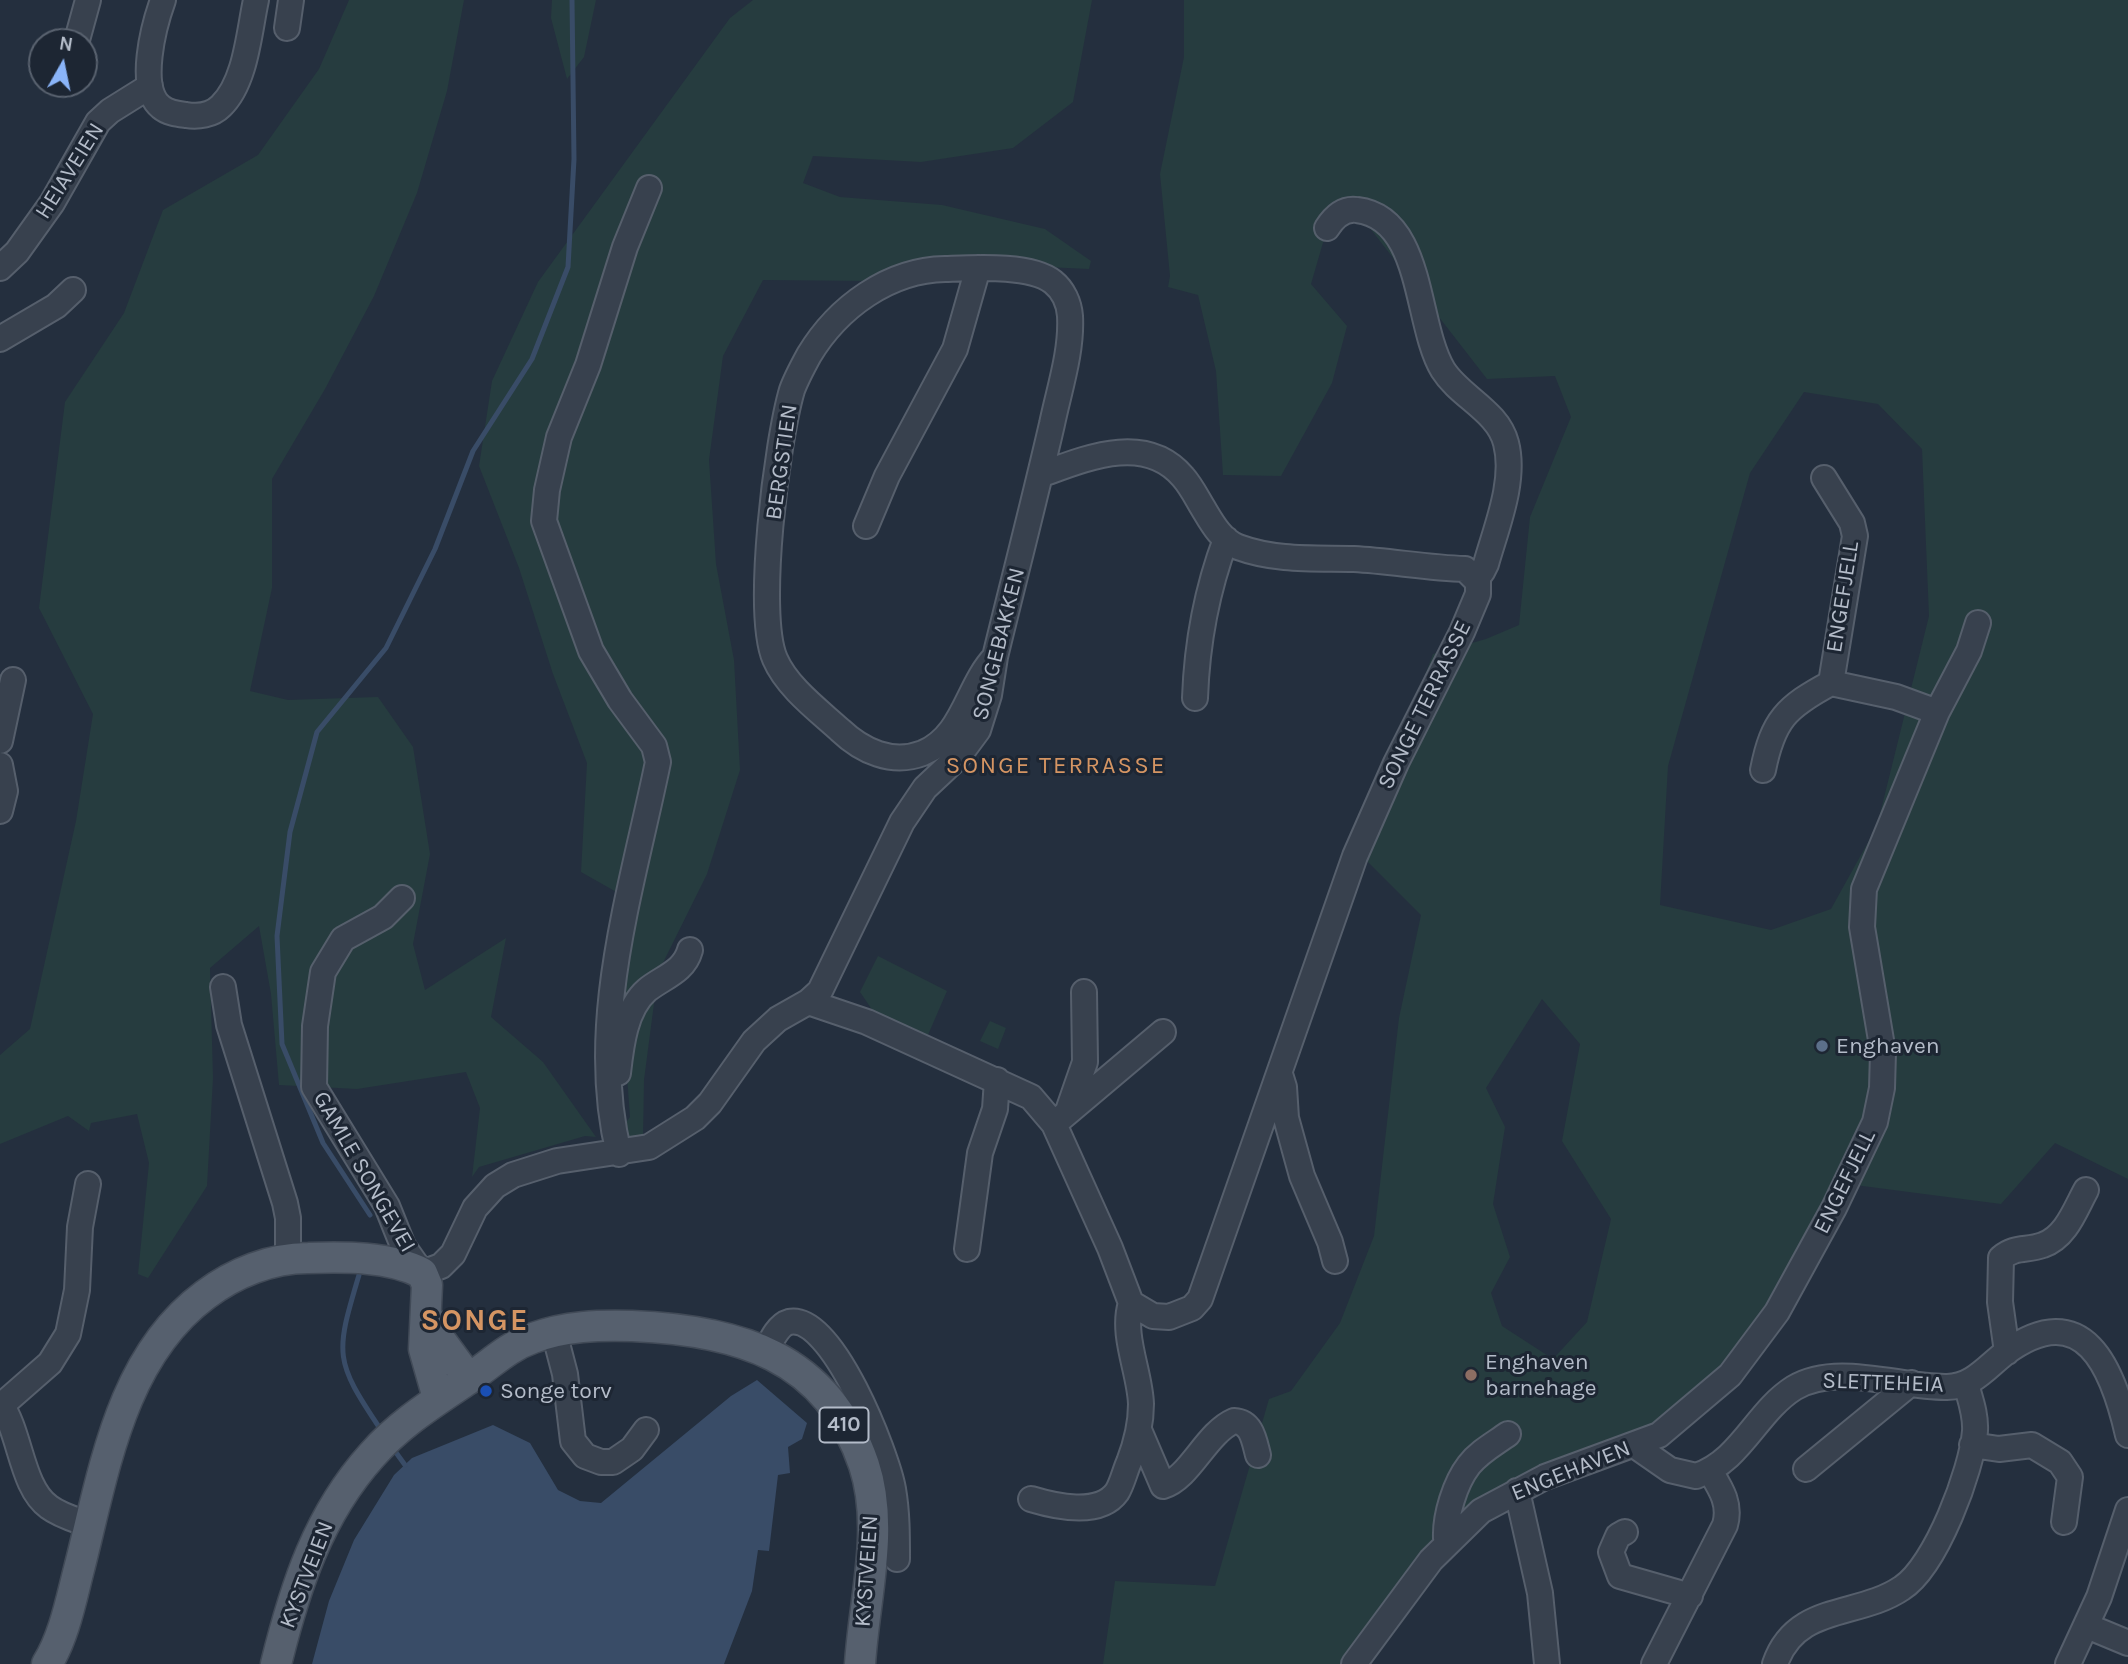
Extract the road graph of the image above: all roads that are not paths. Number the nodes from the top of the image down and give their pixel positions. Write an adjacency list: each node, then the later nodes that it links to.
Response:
1 (88, 0): 5 (street)
2 (163, 0): 7 (street)
3 (256, 0): 7 (street)
4 (291, 0): 6 (street)
5 (80, 28)
6 (286, 28)
7 (150, 86): 10 (street, HEIAVEIEN)
8 (649, 188): 37 (street)
9 (1327, 228): 18 (street)
10 (0, 268)
11 (978, 268): 14 (street, SONGEBAKKEN); 16 (street); 20 (street, BERGSTIEN)
12 (73, 290): 13 (street)
13 (0, 339)
14 (1040, 475): 17 (street); 20 (street, SONGEBAKKEN)
15 (1824, 478): 22 (street, ENGEFJELL)
16 (866, 526)
17 (1226, 540): 18 (street); 23 (street)
18 (1474, 576): 35 (street, SONGE TERRASSE)
19 (1978, 623): 24 (street, ENGEFJELL)
20 (995, 657): 33 (street, SONGEBAKKEN)
21 (13, 680): 25 (street)
22 (1831, 683): 24 (street, ENGEFJELL); 27 (street, ENGEFJELL)
23 (1195, 698)
24 (1937, 712): 56 (street, ENGEFJELL)
25 (0, 741)
26 (0, 765): 28 (street)
27 (1763, 770)
28 (0, 811)
29 (402, 898): 45 (street, GAMLE SONGEVEI)
30 (690, 950): 37 (street)
31 (223, 987): 43 (street)
32 (1084, 992): 38 (street)
33 (808, 1002): 36 (street); 39 (street, SONGEBAKKEN)
34 (1163, 1032): 38 (street)
35 (1280, 1073): 44 (street, SONGE TERRASSE); 46 (street, SONGE TERRASSE)
36 (997, 1080): 38 (street); 42 (street)
37 (611, 1104): 39 (street)
38 (1061, 1118): 46 (street)
39 (619, 1153): 45 (street, SONGEBAKKEN)
40 (88, 1184): 55 (street)
41 (2086, 1189): 50 (street)
42 (967, 1249)
43 (288, 1258): 45 (main road, GAMLE SONGEVEI); 70 (main road, GAMLE SONGEVEI)
44 (1335, 1261)
45 (422, 1273): 47 (main road, GAMLE SONGEVEI)
46 (1130, 1303): 58 (street)
47 (427, 1316): 51 (main road, GAMLE SONGEVEI); 54 (main road, GAMLE SONGEVEI)
48 (556, 1339): 49 (main road, KYSTVEIEN / 410); 51 (main road, KYSTVEIEN / 410); 57 (street)
49 (766, 1351): 73 (street, KYSTVEIEN); 79 (main road, KYSTVEIEN / 410)
50 (2007, 1352): 53 (street, SLETTEHEIA); 60 (street, SLETTEHEIA)
51 (470, 1379): 54 (main road, KYSTVEIEN / 410)
52 (1911, 1383): 53 (street, SLETTEHEIA); 64 (street); 65 (street, SLETTEHEIA)
53 (1966, 1384): 62 (street, SLETTEHEIA)
54 (438, 1398): 78 (main road, KYSTVEIEN / 410)
55 (1, 1404): 70 (street)
56 (1686, 1414): 61 (street, ENGEHAVEN)
57 (646, 1430)
58 (1139, 1430): 63 (street); 67 (street)
59 (1508, 1434): 72 (street)
60 (2128, 1435)
61 (1634, 1445): 65 (street); 66 (street, ENGEHAVEN)
62 (1972, 1445): 69 (street); 83 (street, SLETTEHEIA)
63 (1258, 1455)
64 (1806, 1469)
65 (1710, 1471): 74 (street)
66 (1517, 1491): 72 (street, ENGEHAVEN); 81 (street)
67 (1031, 1499)
68 (2128, 1510): 75 (street)
69 (2064, 1522)
70 (90, 1525): 77 (main road, GAMLE SONGEVEI)
71 (1625, 1532): 74 (street)
72 (1449, 1541): 80 (street, ENGEHAVEN)
73 (897, 1559)
74 (1690, 1596): 82 (street)
75 (2087, 1626): 76 (street); 84 (street)
76 (2128, 1643)
77 (55, 1661)
78 (276, 1664)
79 (860, 1664)
80 (1354, 1664)
81 (1547, 1664)
82 (1654, 1664)
83 (1775, 1664)
84 (2068, 1664)

